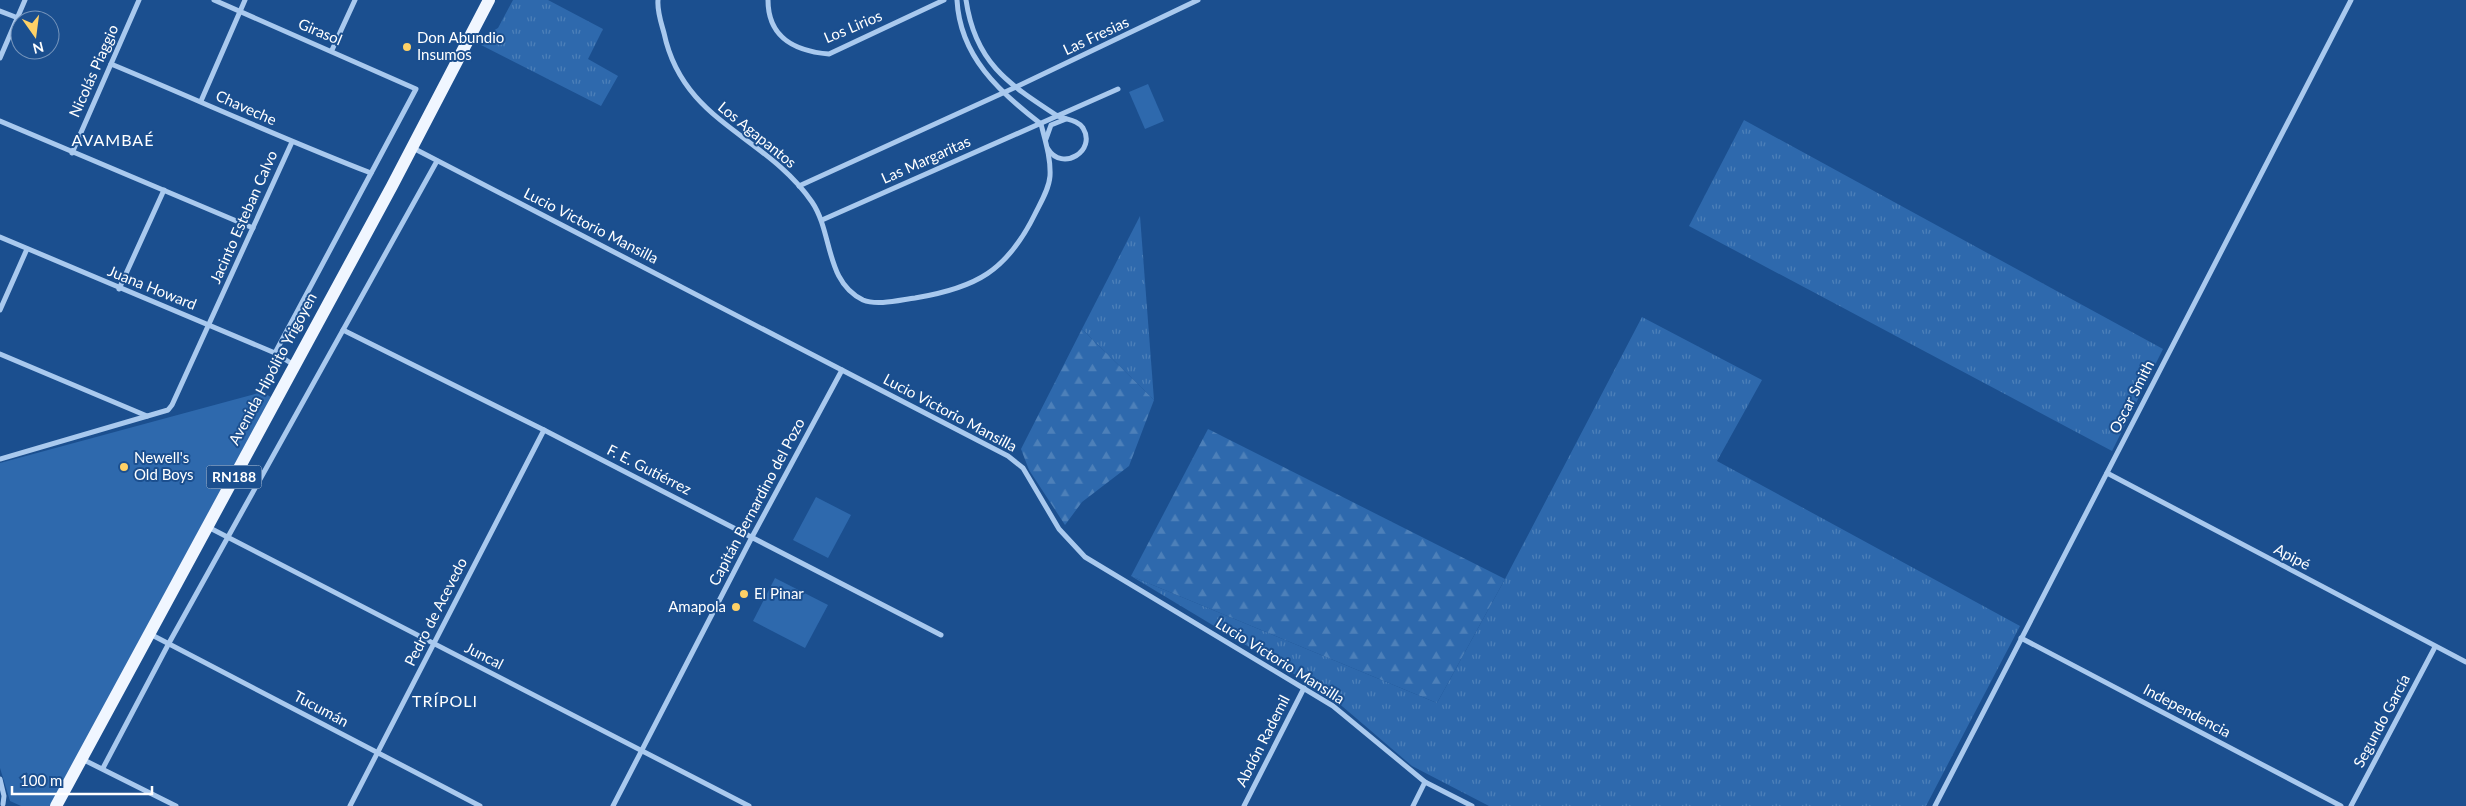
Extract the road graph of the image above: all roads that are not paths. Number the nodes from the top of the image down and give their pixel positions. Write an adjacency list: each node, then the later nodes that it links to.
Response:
1 (139, 0): 17 (street, Nicolás Piaggio)
2 (214, 0): 13 (street, Girasol)
3 (245, 0): 13 (street)
4 (355, 0): 15 (street)
5 (658, 0): 33 (street, Los Agapantos)
6 (768, 0): 7 (street, Los Lirios)
7 (944, 0)
8 (957, 0): 21 (street)
9 (966, 0): 18 (street)
10 (1198, 0): 18 (street, Las Fresias)
11 (2351, 0): 50 (street, Oscar Smith)
12 (486, 1): 29 (main road, Avenida Hipólito Yrigoyen / RN188)
13 (240, 12): 15 (street, Girasol); 22 (street)
14 (10, 36): 16 (street)
15 (332, 50): 19 (street, Girasol)
16 (0, 58)
17 (111, 64): 22 (street, Chaveche); 30 (street, Nicolás Piaggio)
18 (1016, 87): 21 (street, Las Fresias); 23 (street)
19 (416, 89): 32 (street, Avenida Hipólito Yrigoyen)
20 (1118, 90): 23 (street)
21 (1004, 92): 26 (street); 33 (street, Las Margaritas)
22 (201, 101): 27 (street, Chaveche)
23 (1059, 116): 24 (street); 26 (street)
24 (1067, 119): 28 (street); 28 (street)
25 (0, 121): 30 (street)
26 (1041, 124): 28 (street, Los Agapantos); 35 (street, Las Margaritas)
27 (292, 142): 32 (street, Chaveche); 36 (street, Jacinto Esteban Calvo)
28 (1046, 143): 35 (street, Los Agapantos)
29 (412, 148): 31 (street, Lucio Victorio Mansilla); 45 (main road, Avenida Hipólito Yrigoyen / RN188)
30 (72, 153): 34 (street)
31 (437, 161): 42 (street); 46 (street, Lucio Victorio Mansilla)
32 (371, 173): 43 (street, Avenida Hipólito Yrigoyen)
33 (798, 186): 35 (street, Los Agapantos)
34 (164, 190): 36 (street); 39 (street)
35 (822, 220)
36 (253, 228): 41 (street, Jacinto Esteban Calvo)
37 (0, 237): 38 (street, Juana Howard)
38 (27, 249): 39 (street, Juana Howard); 40 (street)
39 (119, 289): 41 (street, Juana Howard)
40 (0, 310)
41 (208, 325): 43 (street, Juana Howard); 47 (street, Jacinto Esteban Calvo)
42 (343, 330): 48 (street, F. E. Gutiérrez); 53 (street)
43 (275, 353): 45 (street, Juana Howard)
44 (0, 354): 47 (street)
45 (294, 365): 51 (main road, Avenida Hipólito Yrigoyen / RN188)
46 (842, 370): 52 (street, Capitán Bernardino del Pozo); 61 (street, Lucio Victorio Mansilla)
47 (147, 416): 49 (street)
48 (544, 430): 52 (street, F. E. Gutiérrez); 58 (street, Pedro de Acevedo)
49 (0, 459)
50 (2106, 473): 56 (street, Oscar Smith); 59 (street, Apipé)
51 (208, 527): 53 (street, Juncal); 54 (main road, Avenida Hipólito Yrigoyen / RN188)
52 (752, 537): 55 (street, F. E. Gutiérrez); 62 (street, Capitán Bernardino del Pozo)
53 (229, 538): 57 (street); 58 (street, Juncal)
54 (150, 633): 57 (street, Tucumán); 64 (main road, Avenida Hipólito Yrigoyen / RN188)
55 (941, 635)
56 (2021, 638): 78 (street, Oscar Smith); 79 (street, Independencia)
57 (169, 643): 63 (street, Tucumán); 65 (street)
58 (433, 644): 62 (street, Juncal); 63 (street, Pedro de Acevedo)
59 (2435, 647): 60 (street, Apipé); 80 (street, Segundo García)
60 (2466, 662)
61 (1304, 688): 67 (street, Lucio Victorio Mansilla); 75 (street, Abdón Rademil)
62 (641, 752): 73 (street, Capitán Bernardino del Pozo); 74 (street, Juncal)
63 (377, 753): 71 (street, Pedro de Acevedo); 72 (street, Tucumán)
64 (82, 758): 65 (street); 69 (main road, Avenida Hipólito Yrigoyen / RN188)
65 (103, 768): 70 (street)
66 (0, 779): 68 (street)
67 (1425, 782): 76 (street); 77 (street, Lucio Victorio Mansilla)
68 (4, 804)
69 (56, 806)
70 (176, 806)
71 (350, 806)
72 (480, 806)
73 (613, 806)
74 (749, 806)
75 (1244, 806)
76 (1413, 806)
77 (1472, 806)
78 (1935, 806)
79 (2341, 806)
80 (2351, 806)

